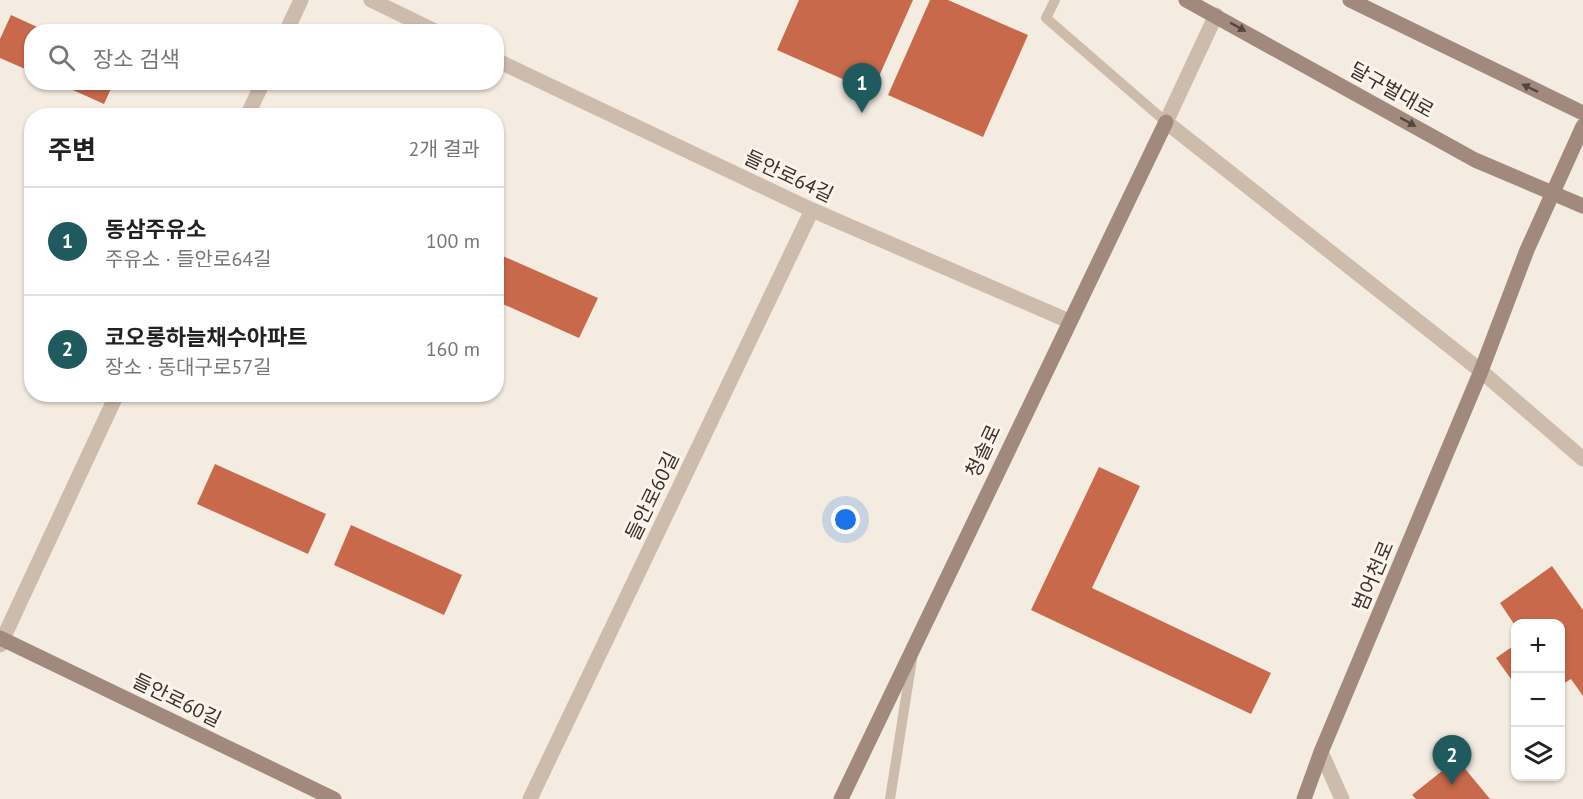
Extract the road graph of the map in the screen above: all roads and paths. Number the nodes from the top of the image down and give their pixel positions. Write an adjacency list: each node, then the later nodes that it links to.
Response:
1 (301, 0): 7 (street)
2 (371, 0): 8 (street)
3 (1055, 0): 13 (lane)
4 (1186, 0): 6 (main road, 달구벌대로)
5 (1350, 0): 12 (main road, one-way to 5)
6 (1216, 15): 13 (street); 15 (main road, 달구벌대로, one-way to 15)
7 (290, 24)
8 (420, 24)
9 (504, 64): 17 (street, 들안로64길)
10 (259, 90): 11 (street)
11 (251, 108)
12 (1583, 113)
13 (1166, 122): 18 (main road, 청솔로); 19 (street)
14 (1583, 126): 15 (main road, 범어천로)
15 (1554, 192): 16 (main road, 달구벌대로); 19 (main road, 범어천로)
16 (1583, 206)
17 (812, 210): 18 (street, 들안로64길); 26 (street, 들안로60길)
18 (1069, 321): 23 (main road, 청솔로)
19 (1481, 370): 21 (street); 24 (main road, 범어천로)
20 (113, 402): 22 (street, 들안로60길)
21 (1583, 459)
22 (1, 641): 25 (main road, 들안로60길)
23 (915, 644): 27 (main road, 청솔로); 28 (lane)
24 (1321, 752): 29 (main road, 범어천로); 30 (street)
25 (334, 799)
26 (530, 799)
27 (841, 799)
28 (890, 799)
29 (1304, 799)
30 (1342, 799)

